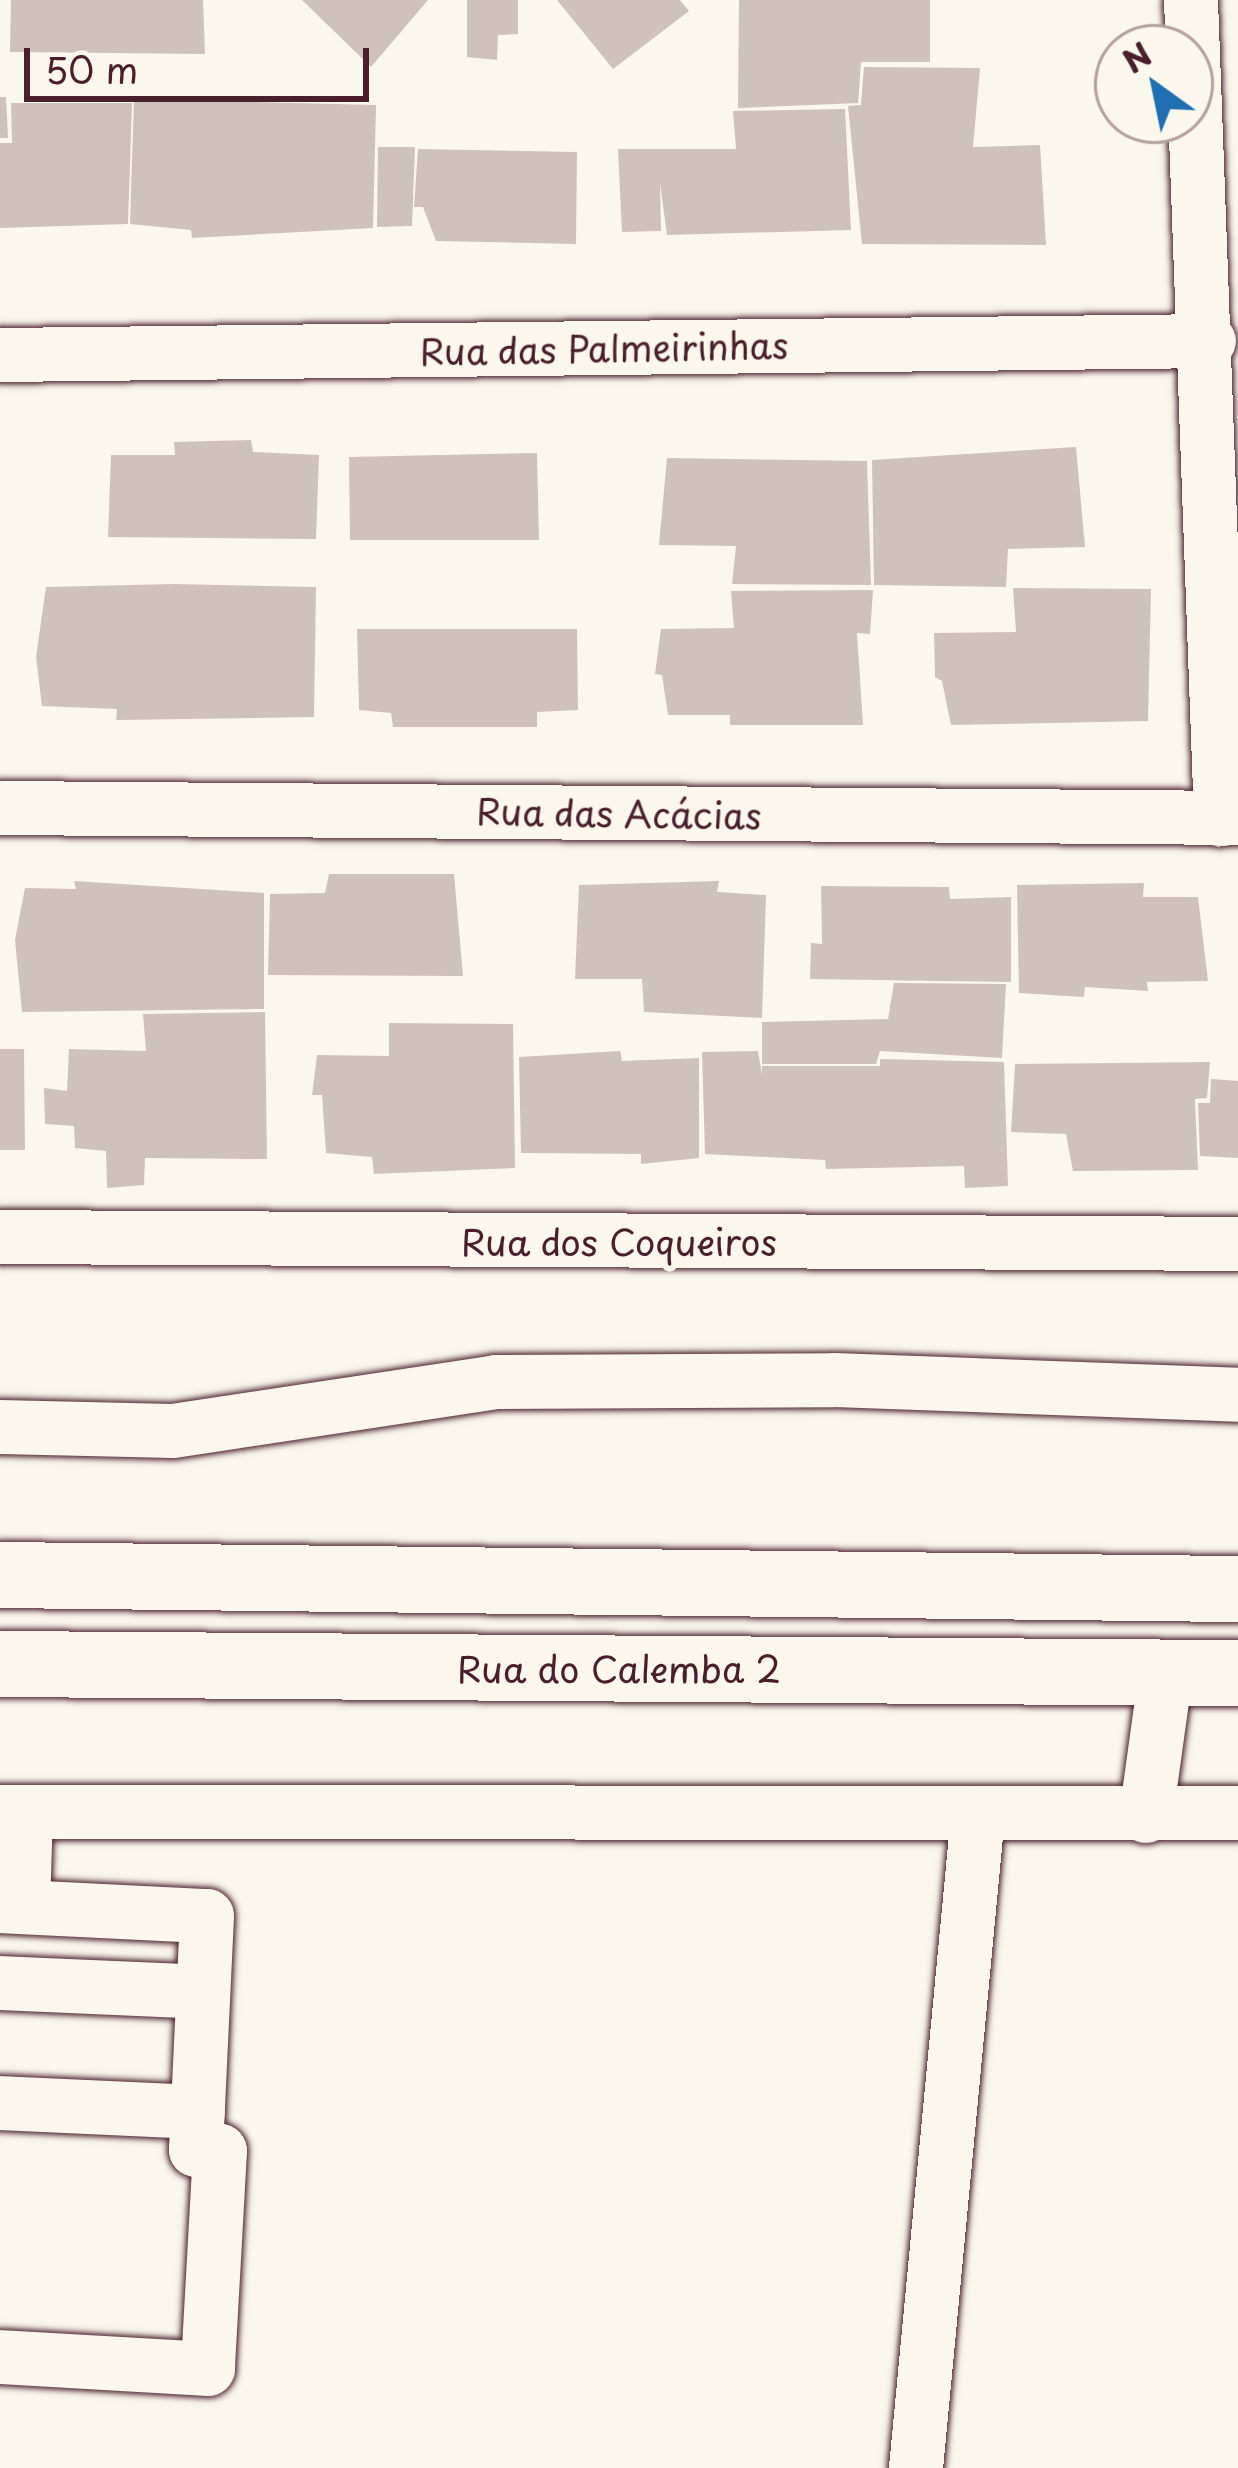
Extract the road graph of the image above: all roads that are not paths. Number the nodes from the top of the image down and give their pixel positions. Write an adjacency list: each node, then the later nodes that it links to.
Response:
1 (1191, 0): 2 (street)
2 (1209, 341): 3 (street, Rua das Palmeirinhas); 5 (street)
3 (0, 355)
4 (0, 808): 5 (street, Rua das Acácias)
5 (1230, 819)
6 (0, 1237): 7 (street, Rua dos Coqueiros)
7 (1238, 1244)
8 (1238, 1394): 9 (street)
9 (0, 1427)
10 (0, 1575): 11 (main road)
11 (1238, 1589)
12 (0, 1664): 13 (main road, Rua do Calemba 2)
13 (1166, 1671): 14 (main road, Rua do Calemba 2); 18 (street)
14 (1238, 1673)
15 (13, 1813): 16 (street); 19 (street)
16 (978, 1814): 18 (street); 25 (street)
17 (1238, 1814): 18 (street)
18 (1146, 1816)
19 (11, 1906): 21 (street)
20 (0, 1983): 21 (street)
21 (203, 1992): 22 (street)
22 (197, 2111): 23 (street); 24 (street)
23 (12, 2115)
24 (0, 2357)
25 (916, 2468)

